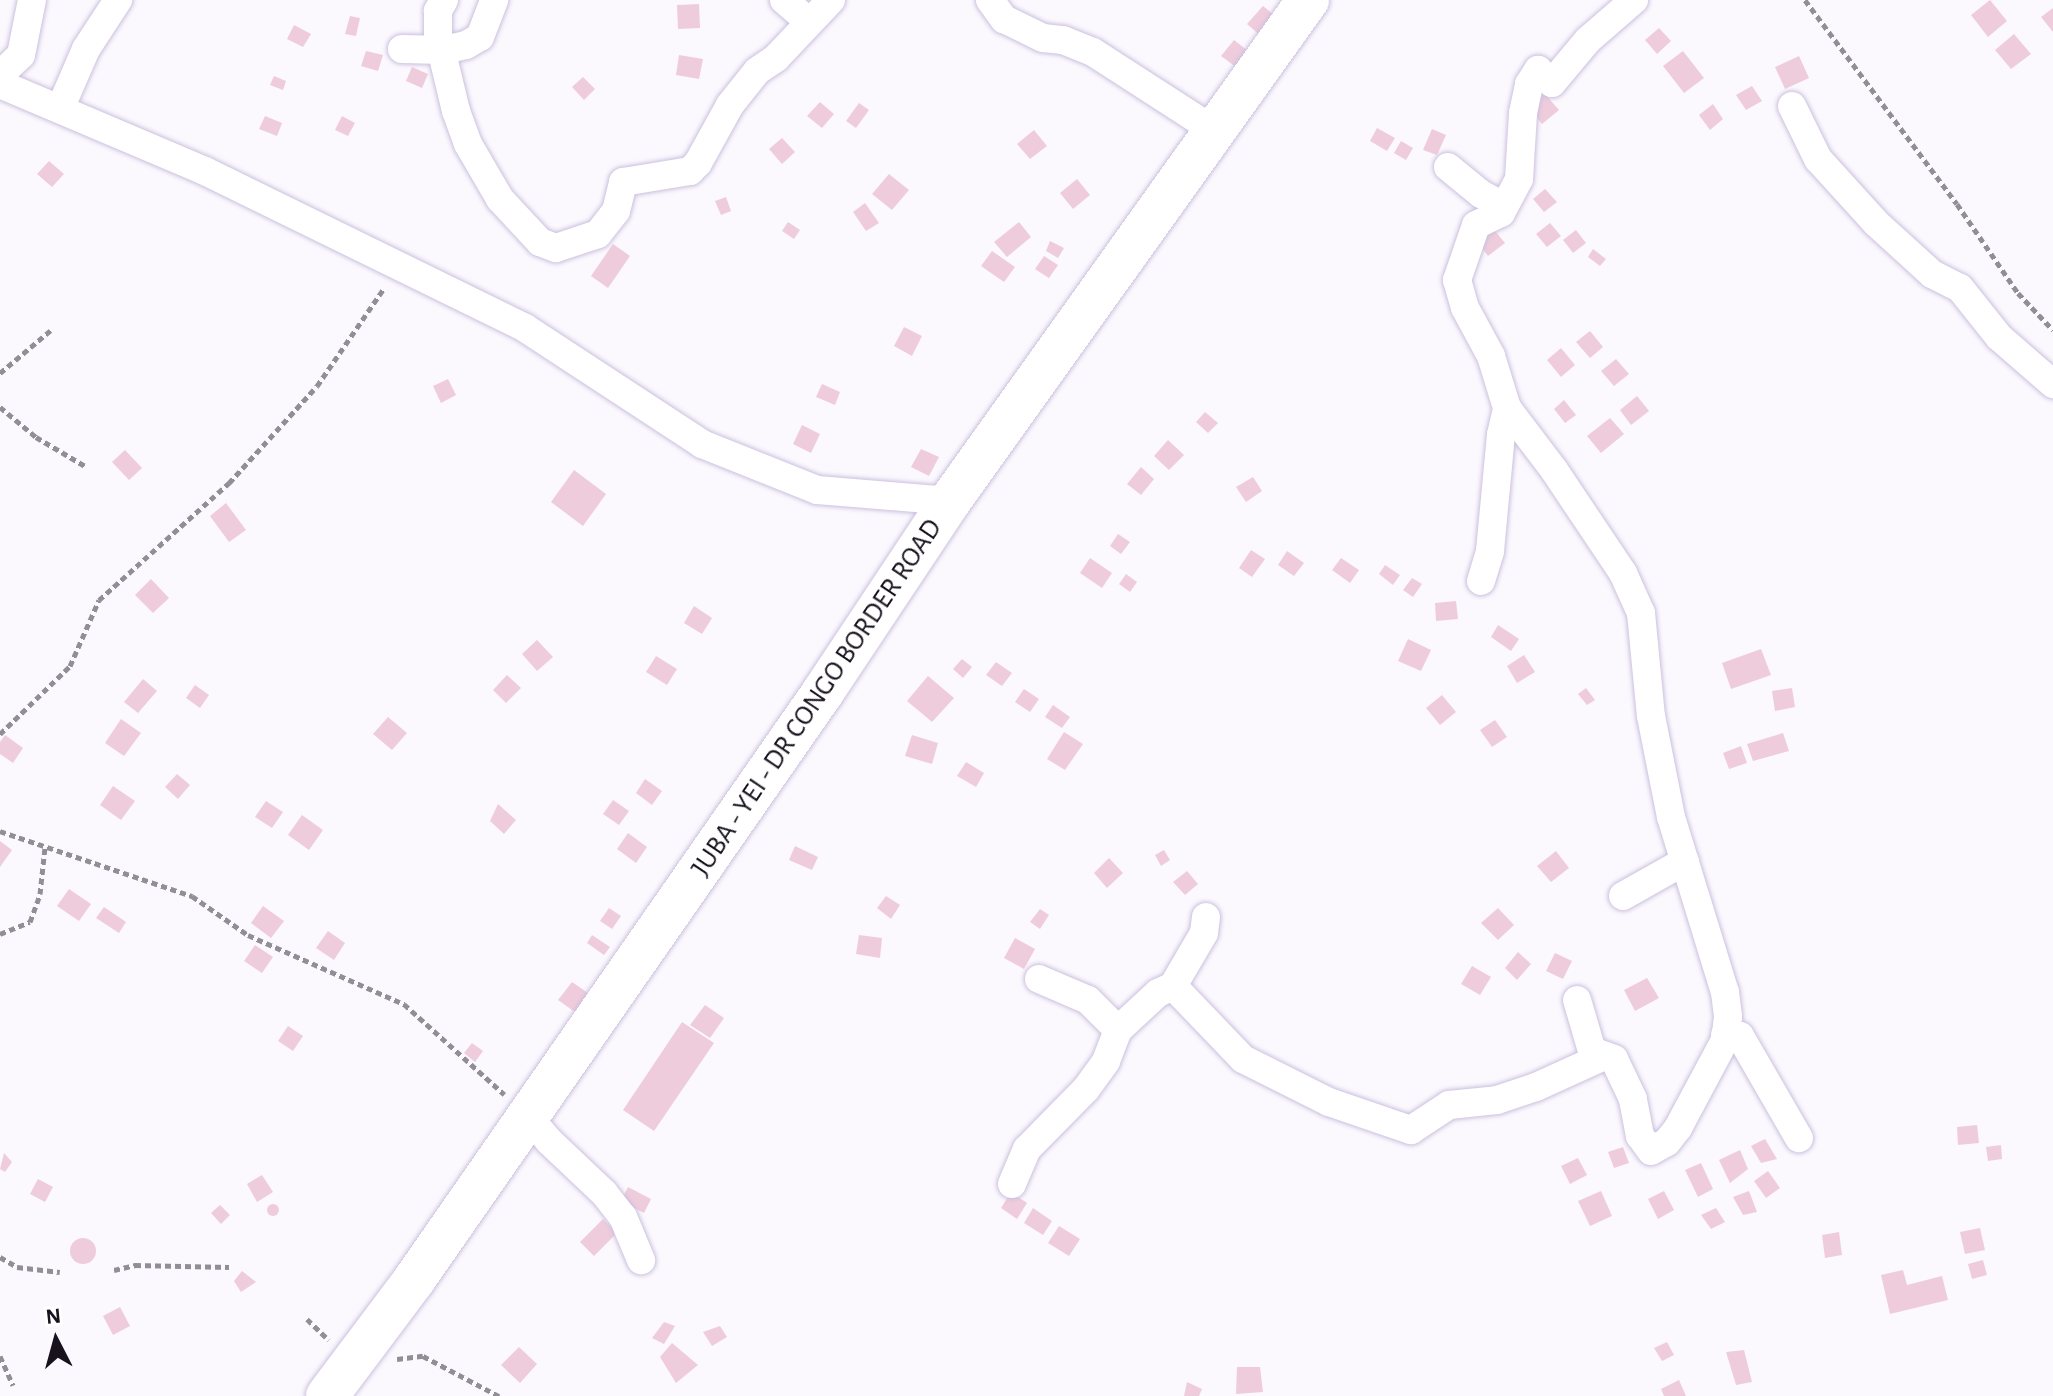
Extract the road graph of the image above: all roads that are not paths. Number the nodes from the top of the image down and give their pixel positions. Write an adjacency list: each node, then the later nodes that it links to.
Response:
1 (32, 0): 13 (street)
2 (118, 0): 16 (street)
3 (444, 0): 12 (street)
4 (494, 0): 12 (street)
5 (784, 0): 10 (street)
6 (831, 0): 10 (street)
7 (990, 0): 17 (street)
8 (1308, 0): 17 (main road, JUBA - YEI - DR CONGO BORDER ROAD)
9 (1634, 0): 19 (street)
10 (808, 21): 12 (street)
11 (402, 49): 12 (street)
12 (444, 50)
13 (0, 75)
14 (0, 84): 16 (street)
15 (1792, 106): 20 (street)
16 (60, 109): 22 (street)
17 (1215, 131): 22 (main road, JUBA - YEI - DR CONGO BORDER ROAD)
18 (1448, 167): 19 (street)
19 (1504, 206): 21 (street)
20 (2053, 384)
21 (1507, 408): 23 (street); 24 (street)
22 (950, 501): 33 (main road, JUBA - YEI - DR CONGO BORDER ROAD)
23 (1481, 581)
24 (1685, 861): 25 (street); 31 (street)
25 (1623, 896)
26 (1206, 917): 28 (street)
27 (1039, 979): 30 (street)
28 (1173, 986): 30 (street); 32 (street)
29 (1577, 1000): 32 (street)
30 (1118, 1030): 35 (street)
31 (1725, 1035): 32 (street); 34 (street)
32 (1604, 1056)
33 (528, 1116): 36 (street); 37 (main road, JUBA - YEI - DR CONGO BORDER ROAD)
34 (1799, 1138)
35 (1012, 1184)
36 (641, 1260)
37 (327, 1396)

